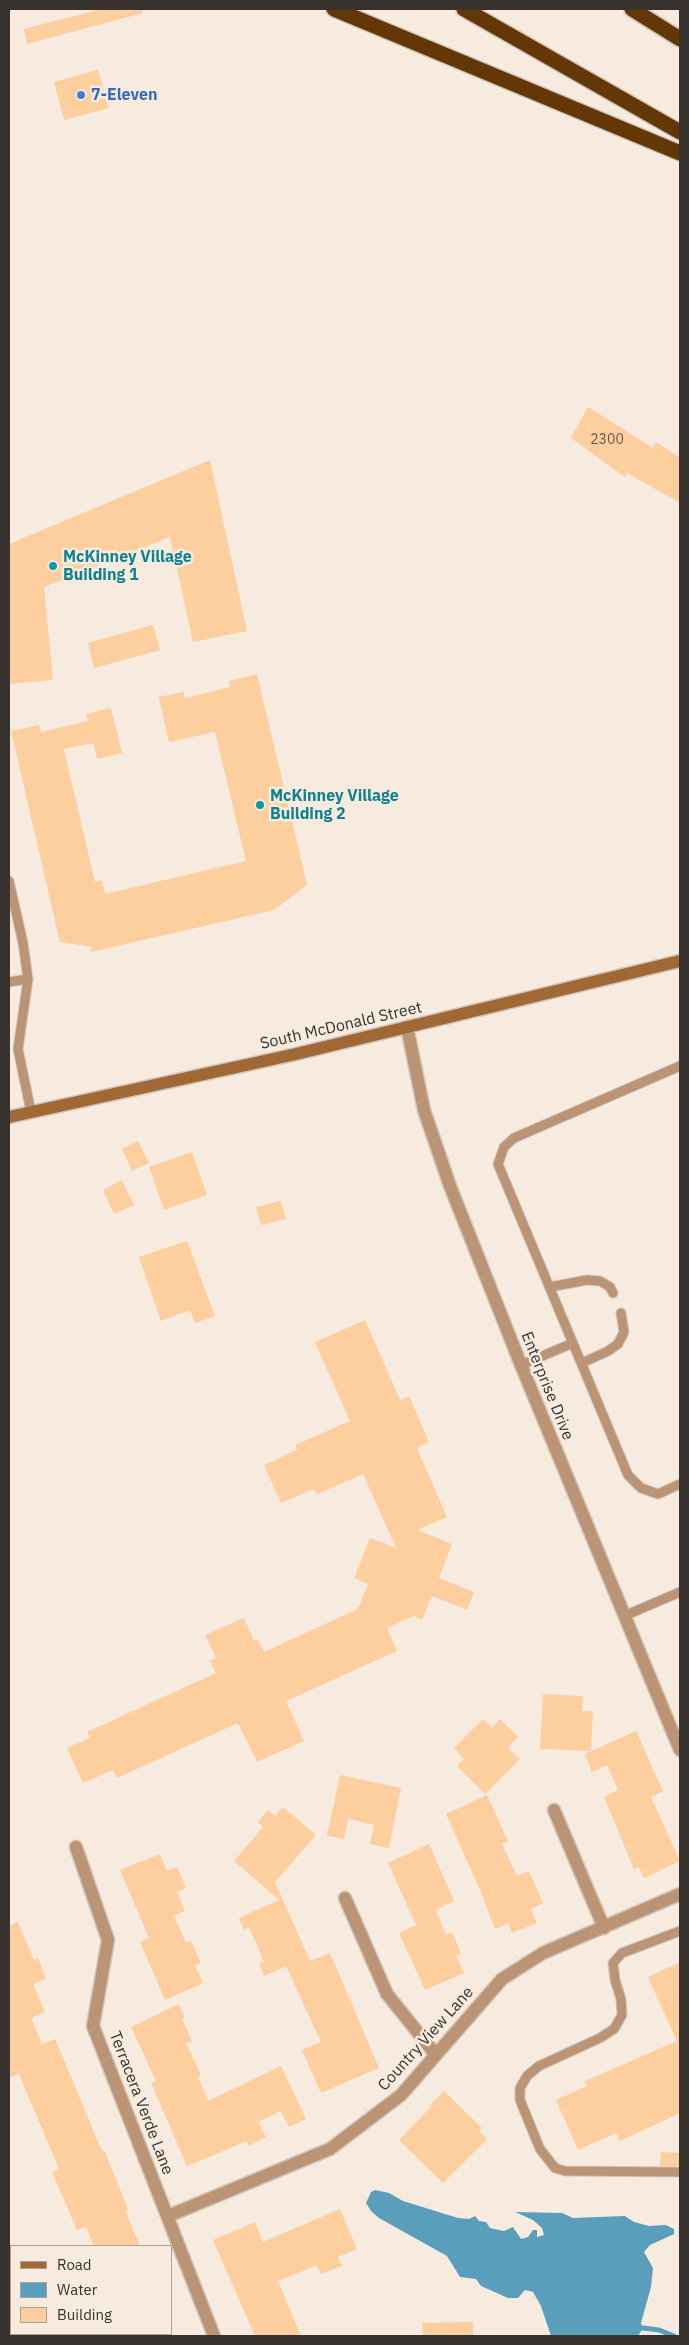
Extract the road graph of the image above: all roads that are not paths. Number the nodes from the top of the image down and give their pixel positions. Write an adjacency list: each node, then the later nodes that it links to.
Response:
1 (334, 9): 6 (highway)
2 (464, 9): 5 (highway)
3 (632, 9): 4 (highway)
4 (680, 38)
5 (680, 132)
6 (680, 153)
7 (9, 881): 9 (lane)
8 (680, 961): 11 (main road, South McDonald Street)
9 (28, 979): 10 (lane); 13 (lane)
10 (9, 982)
11 (407, 1028): 13 (main road, South McDonald Street); 20 (street, Enterprise Drive)
12 (680, 1066): 15 (lane)
13 (31, 1112): 14 (main road, South McDonald Street)
14 (9, 1117)
15 (550, 1287): 16 (lane); 18 (lane)
16 (613, 1293)
17 (621, 1312): 19 (lane)
18 (574, 1343): 19 (lane); 20 (lane)
19 (582, 1363): 21 (lane)
20 (521, 1365): 23 (street, Enterprise Drive)
21 (680, 1484)
22 (680, 1592): 23 (lane)
23 (624, 1616): 24 (street, Enterprise Drive)
24 (680, 1750)
25 (554, 1810): 29 (street)
26 (76, 1847): 33 (street, Terracera Verde Lane)
27 (680, 1894): 29 (street, Country View Lane)
28 (345, 1898): 31 (street)
29 (604, 1928): 31 (street, Country View Lane)
30 (680, 1930): 32 (lane)
31 (436, 2055): 33 (street, Country View Lane)
32 (680, 2172)
33 (168, 2216): 34 (street, Terracera Verde Lane)
34 (214, 2336)

